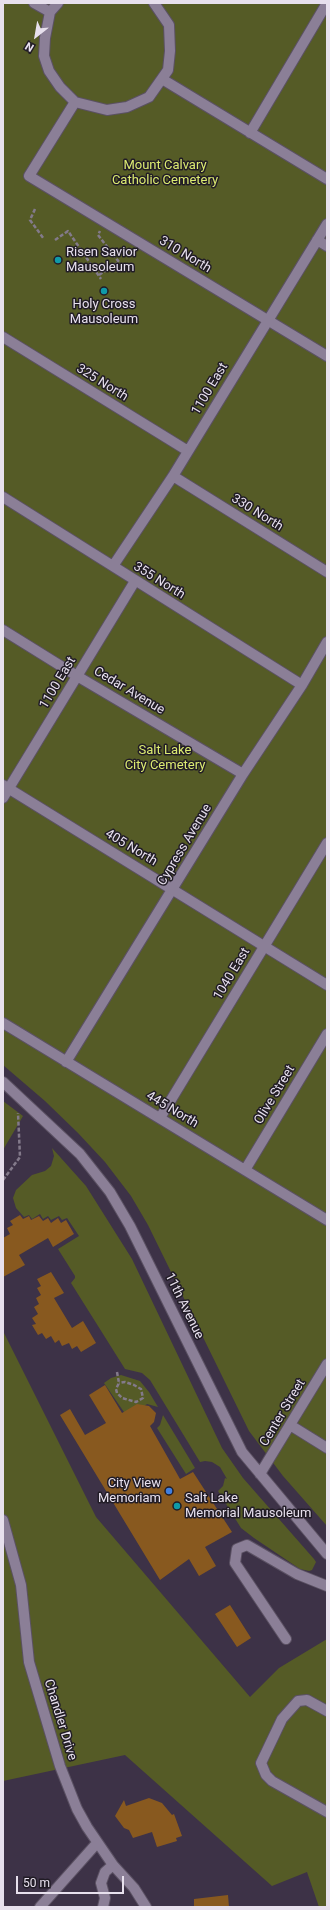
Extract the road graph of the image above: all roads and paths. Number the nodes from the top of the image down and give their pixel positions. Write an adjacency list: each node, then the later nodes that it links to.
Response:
1 (34, 3): 5 (street)
2 (58, 3): 5 (street)
3 (154, 3): 6 (street)
4 (327, 3): 8 (street)
5 (50, 12): 7 (street)
6 (162, 79): 7 (street); 8 (street)
7 (75, 102): 11 (street, 310 North)
8 (250, 133): 9 (street)
9 (327, 179)
10 (34, 209): 13 (path)
11 (105, 222): 17 (path); 19 (street, 310 North)
12 (327, 224): 15 (street, 1100 East)
13 (44, 239)
14 (55, 240): 17 (path)
15 (317, 240): 16 (street); 19 (street, 1100 East)
16 (327, 246)
17 (99, 276): 18 (path)
18 (101, 279)
19 (267, 320): 21 (street, 310 North); 22 (street, 1100 East)
20 (3, 336): 22 (street, 325 North)
21 (327, 356)
22 (188, 451): 23 (street, 1100 East)
23 (173, 476): 25 (street, 1100 East); 26 (street, 330 North)
24 (3, 498): 25 (street, 355 North)
25 (113, 566): 27 (street, 355 North)
26 (327, 572)
27 (135, 581): 30 (street, 1100 East); 31 (street, 355 North)
28 (3, 630): 30 (street, Cedar Avenue)
29 (327, 642): 31 (street, Cypress Avenue)
30 (77, 676): 32 (street, Cedar Avenue); 33 (street, 1100 East)
31 (302, 685): 32 (street, Cypress Avenue)
32 (243, 774): 36 (street, Cypress Avenue)
33 (6, 787): 34 (street, 1100 East); 36 (street, 405 North)
34 (3, 798)
35 (327, 844): 37 (street, 1040 East)
36 (174, 889): 37 (street, 405 North); 41 (street, Cypress Avenue)
37 (264, 946): 38 (street, 405 North); 44 (street, 1040 East)
38 (327, 985)
39 (3, 1023): 41 (street, 445 North)
40 (327, 1034): 45 (street, Olive Street)
41 (66, 1062): 44 (street, 445 North)
42 (3, 1082): 43 (street, 11th Avenue)
43 (18, 1096): 46 (path); 53 (street, 11th Avenue)
44 (160, 1118): 45 (street, 445 North)
45 (245, 1170): 47 (street, 445 North)
46 (3, 1180)
47 (327, 1220)
48 (327, 1364): 51 (street, Center Street)
49 (117, 1372): 50 (path)
50 (119, 1383): 50 (path)
51 (290, 1425): 52 (street); 53 (street, Center Street)
52 (327, 1448)
53 (260, 1474): 55 (street, 11th Avenue)
54 (3, 1520): 60 (street, Chandler Drive)
55 (327, 1554)
56 (327, 1586): 57 (street)
57 (286, 1639)
58 (327, 1711): 59 (street)
59 (327, 1812)
60 (97, 1843): 61 (street, Chandler Drive); 62 (street)
61 (114, 1865): 63 (street); 64 (street, Chandler Drive)
62 (40, 1907)
63 (104, 1907)
64 (146, 1907)

